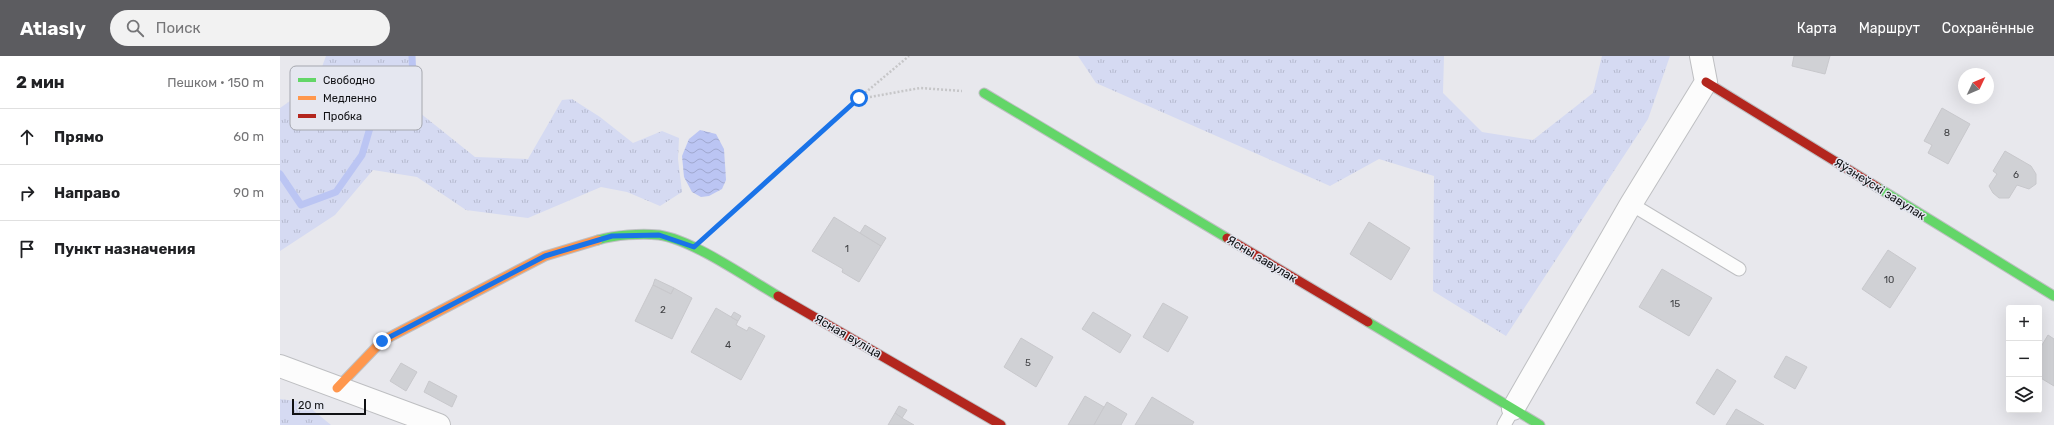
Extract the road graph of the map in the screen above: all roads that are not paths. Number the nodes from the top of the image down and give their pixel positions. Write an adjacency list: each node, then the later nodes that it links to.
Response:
1 (1701, 56): 2 (street)
2 (1706, 82): 4 (street); 6 (street, Яўзнеўскі завулак)
3 (984, 93): 9 (street, Ясны завулак)
4 (1631, 204): 5 (lane); 9 (street)
5 (1739, 269)
6 (2054, 296)
7 (280, 366): 8 (street)
8 (337, 388): 10 (street); 11 (street, Ясная вуліца)
9 (1508, 417): 12 (street, Ясны завулак)
10 (439, 425)
11 (1001, 425)
12 (1540, 425)

